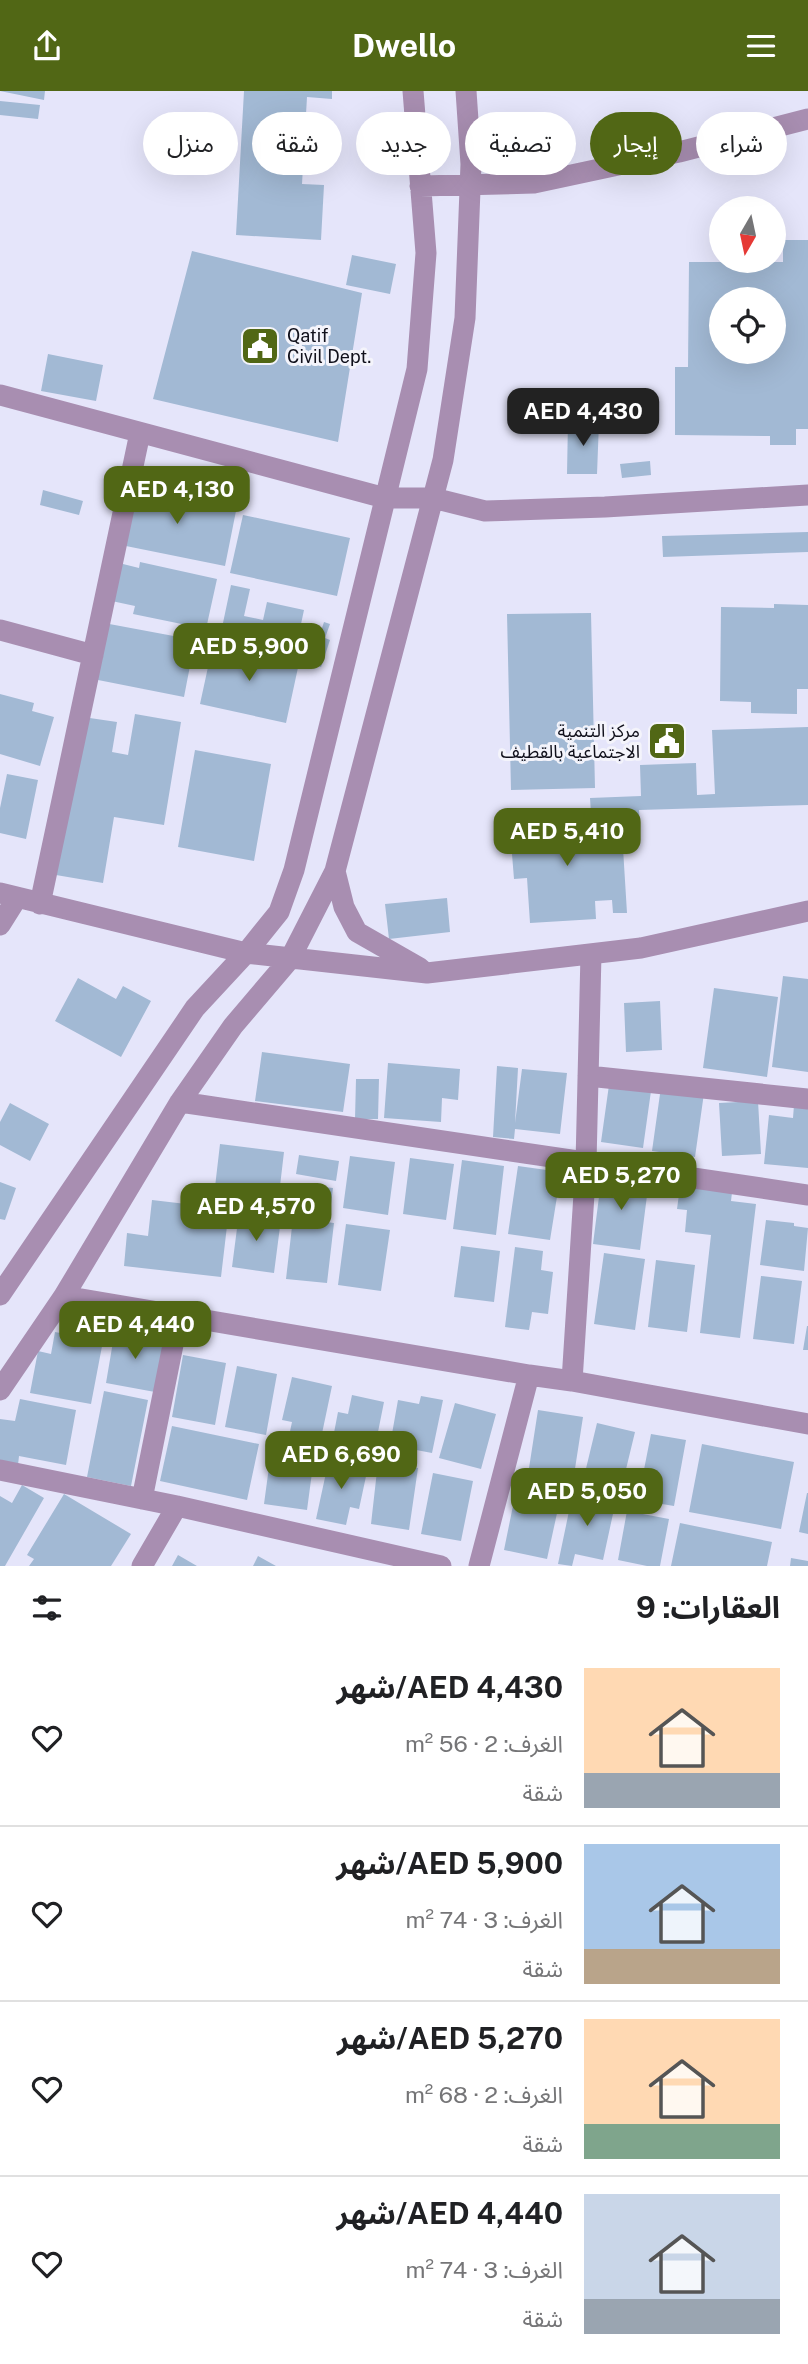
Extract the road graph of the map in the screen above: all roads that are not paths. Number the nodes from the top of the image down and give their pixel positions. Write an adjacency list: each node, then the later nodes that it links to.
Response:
1 (414, 91): 5 (street)
2 (466, 91): 4 (street)
3 (808, 120): 4 (street)
4 (470, 184): 5 (street); 10 (street)
5 (421, 186): 9 (street)
6 (0, 395): 7 (street)
7 (140, 433): 9 (street); 12 (street)
8 (808, 495): 10 (street)
9 (385, 498): 10 (street); 20 (street)
10 (433, 498): 13 (street)
11 (0, 630): 12 (street)
12 (93, 655): 16 (street)
13 (335, 871): 22 (street); 23 (street)
14 (808, 894): 18 (street)
15 (9, 895): 16 (street); 19 (street)
16 (40, 904): 20 (street)
17 (808, 911): 18 (street)
18 (785, 916): 21 (street)
19 (0, 925)
20 (246, 953): 22 (street); 29 (street)
21 (591, 954): 23 (street); 24 (street)
22 (290, 959): 23 (street); 26 (street)
23 (428, 972)
24 (588, 1076): 25 (street); 27 (street)
25 (808, 1099)
26 (180, 1102): 27 (street); 30 (street)
27 (586, 1163): 28 (street); 33 (street)
28 (808, 1195)
29 (0, 1295)
30 (64, 1296): 31 (street); 34 (street)
31 (179, 1315): 32 (street); 37 (street)
32 (529, 1375): 33 (street); 42 (street)
33 (572, 1381): 35 (street)
34 (0, 1390)
35 (808, 1424)
36 (0, 1470): 37 (street)
37 (142, 1499): 38 (street)
38 (177, 1506): 39 (street); 40 (street)
39 (388, 1560): 41 (street)
40 (142, 1566)
41 (437, 1566)
42 (479, 1566)

